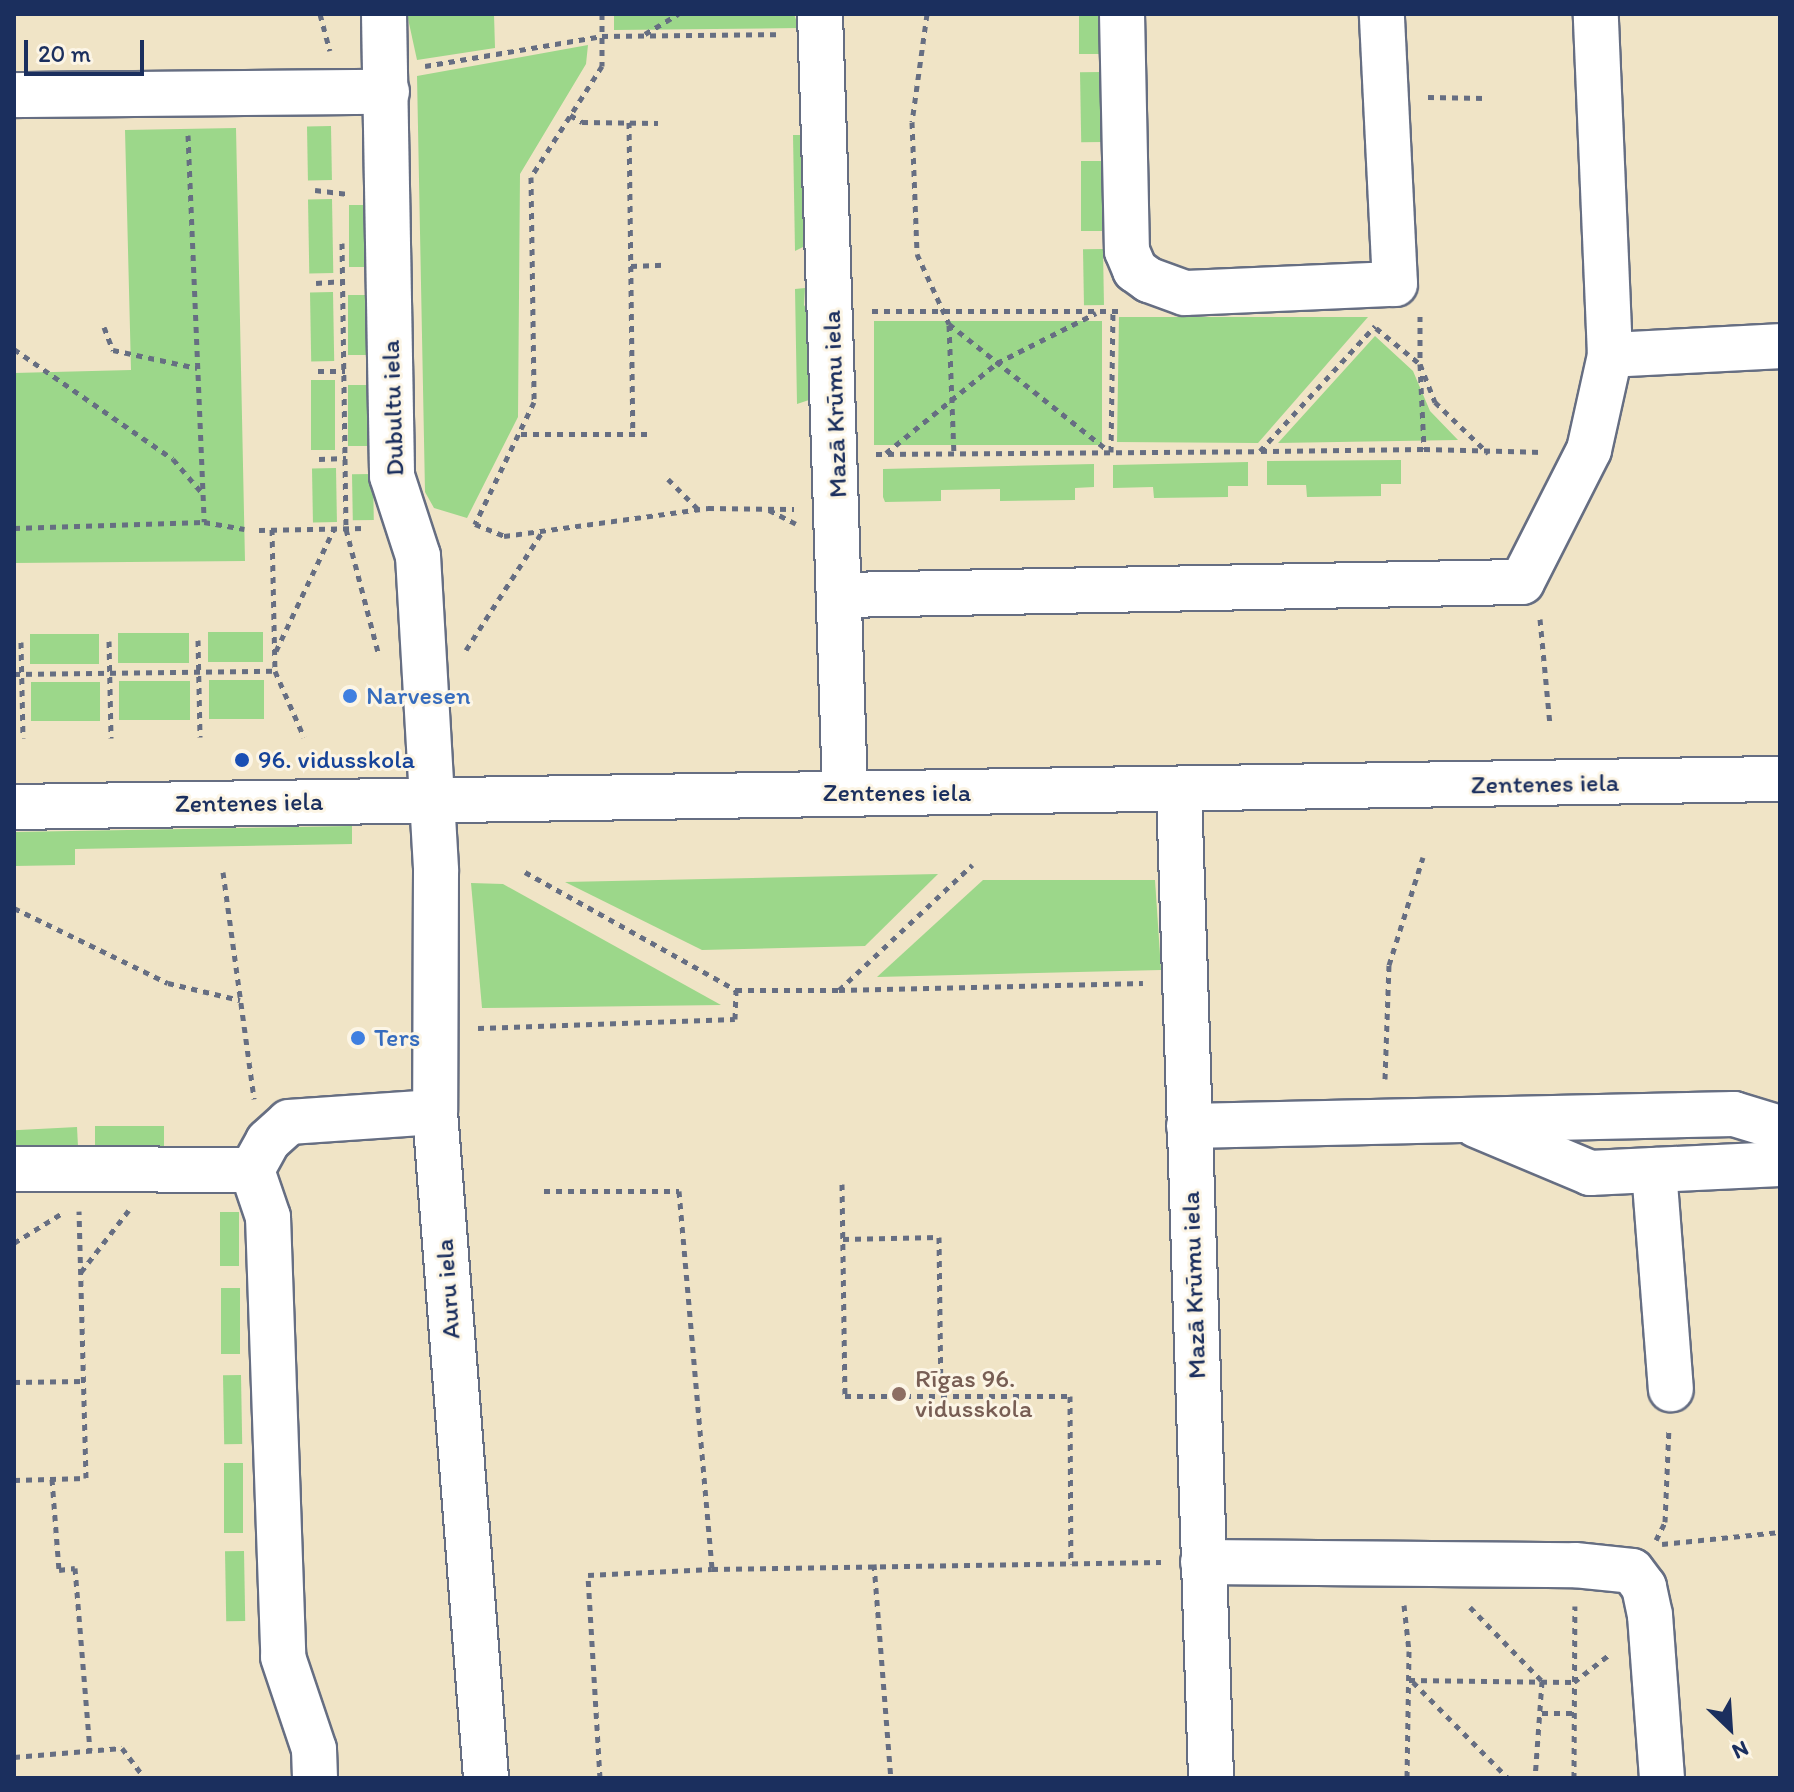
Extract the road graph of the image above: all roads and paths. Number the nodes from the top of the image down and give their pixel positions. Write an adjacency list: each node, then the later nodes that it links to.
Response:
1 (320, 14): 12 (path)
2 (384, 14): 13 (street, Dubultu iela)
3 (602, 14): 11 (path)
4 (678, 14): 10 (path)
5 (927, 14): 27 (path)
6 (1122, 14): 26 (street)
7 (1382, 14): 26 (street)
8 (1596, 14): 34 (street)
9 (821, 24): 10 (path); 28 (street, Mazā Krūmu iela)
10 (642, 35): 11 (path)
11 (602, 36): 13 (path); 18 (path)
12 (334, 58)
13 (387, 83): 14 (street); 54 (street, Dubultu iela)
14 (186, 92): 15 (street); 37 (path)
15 (14, 95)
16 (1423, 96): 17 (path)
17 (1485, 98)
18 (570, 115): 19 (path); 39 (path)
19 (629, 122): 20 (path); 25 (path)
20 (658, 123)
21 (341, 180): 22 (path)
22 (342, 209)
23 (342, 238): 59 (path)
24 (664, 265): 25 (path)
25 (631, 266): 40 (path)
26 (1375, 306): 36 (path); 44 (path)
27 (943, 310): 28 (path); 29 (path); 30 (path)
28 (831, 311): 50 (street, Mazā Krūmu iela)
29 (1097, 312): 35 (path); 46 (path)
30 (949, 324): 35 (path); 38 (path)
31 (104, 327): 37 (path)
32 (1780, 346): 34 (street)
33 (14, 349): 51 (path)
34 (1610, 355): 43 (street)
35 (997, 363): 38 (path); 46 (path)
36 (1420, 364): 42 (path); 47 (path)
37 (197, 368): 51 (path)
38 (952, 397): 45 (path); 48 (path)
39 (521, 434): 40 (path); 61 (path)
40 (633, 434): 41 (path)
41 (653, 434)
42 (1424, 449): 44 (path); 47 (path)
43 (1589, 450): 47 (path); 62 (street)
44 (1260, 451): 46 (path)
45 (954, 453): 46 (path); 48 (path)
46 (1111, 453)
47 (1488, 453)
48 (884, 454): 50 (path)
49 (668, 479): 52 (path)
50 (838, 486): 52 (path); 63 (street, Mazā Krūmu iela)
51 (203, 494): 53 (path)
52 (698, 509): 61 (path)
53 (204, 522): 55 (path); 56 (path)
54 (407, 524): 59 (path); 74 (street, Dubultu iela)
55 (14, 528)
56 (244, 529)
57 (272, 529): 58 (path); 60 (path); 67 (path)
58 (334, 529): 59 (path); 67 (path)
59 (346, 529): 73 (path)
60 (259, 530)
61 (542, 532): 74 (path)
62 (1522, 582): 63 (street); 75 (path)
63 (842, 595): 82 (street, Mazā Krūmu iela)
64 (198, 640): 68 (path)
65 (109, 641): 70 (path)
66 (21, 642): 72 (path)
67 (275, 653): 69 (path)
68 (199, 671): 69 (path); 70 (path); 76 (path)
69 (275, 671): 77 (path)
70 (109, 673): 72 (path); 79 (path)
71 (14, 674): 72 (path)
72 (22, 674): 78 (path)
73 (380, 674)
74 (426, 712): 83 (street, Dubultu iela)
75 (1550, 725)
76 (200, 737)
77 (304, 737)
78 (23, 738)
79 (111, 738)
80 (1780, 779): 81 (street, Zentenes iela)
81 (1179, 792): 82 (street, Zentenes iela); 90 (street, Mazā Krūmu iela)
82 (845, 794): 83 (street, Zentenes iela)
83 (433, 799): 84 (street, Zentenes iela); 94 (street, Auru iela)
84 (14, 807)
85 (1423, 857): 97 (path)
86 (972, 865): 92 (path)
87 (223, 872): 93 (path)
88 (525, 872): 91 (path)
89 (14, 908): 93 (path)
90 (1188, 982): 92 (path); 98 (street, Mazā Krūmu iela)
91 (736, 990): 92 (path); 94 (path)
92 (839, 990)
93 (240, 1000): 100 (path)
94 (435, 1029): 95 (street, Auru iela)
95 (435, 1112): 100 (street); 133 (street, Auru iela)
96 (1459, 1118): 97 (street); 99 (street); 104 (street)
97 (1384, 1120): 98 (street)
98 (1189, 1126): 117 (street, Mazā Krūmu iela)
99 (1780, 1128)
100 (260, 1156): 102 (street); 132 (street)
101 (1780, 1164): 104 (street)
102 (162, 1167): 103 (street); 109 (path)
103 (14, 1169)
104 (1654, 1170): 112 (street)
105 (842, 1184): 107 (path)
106 (544, 1191): 122 (path)
107 (843, 1239): 113 (path); 113 (path)
108 (14, 1243): 109 (path)
109 (80, 1272): 110 (path)
110 (83, 1381): 111 (path); 114 (path)
111 (14, 1382)
112 (1671, 1389): 116 (path)
113 (941, 1394): 119 (path)
114 (52, 1479): 115 (path); 129 (path)
115 (14, 1480)
116 (1780, 1532)
117 (1203, 1562): 119 (path); 120 (street); 136 (street, Mazā Krūmu iela)
118 (874, 1564): 119 (path); 122 (path); 135 (path)
119 (1071, 1564)
120 (1447, 1564): 121 (street); 125 (path)
121 (1575, 1565): 126 (path); 141 (street)
122 (712, 1569): 134 (path)
123 (1405, 1643): 124 (path)
124 (1409, 1680): 125 (path); 137 (path); 138 (path)
125 (1542, 1681): 126 (path); 127 (path)
126 (1574, 1682): 128 (path)
127 (1542, 1713): 128 (path); 139 (path)
128 (1574, 1713): 140 (path)
129 (90, 1750): 130 (path); 131 (path)
130 (14, 1757)
131 (145, 1778)
132 (315, 1778)
133 (486, 1778)
134 (600, 1778)
135 (891, 1778)
136 (1211, 1778)
137 (1407, 1778)
138 (1508, 1778)
139 (1535, 1778)
140 (1574, 1778)
141 (1662, 1778)

